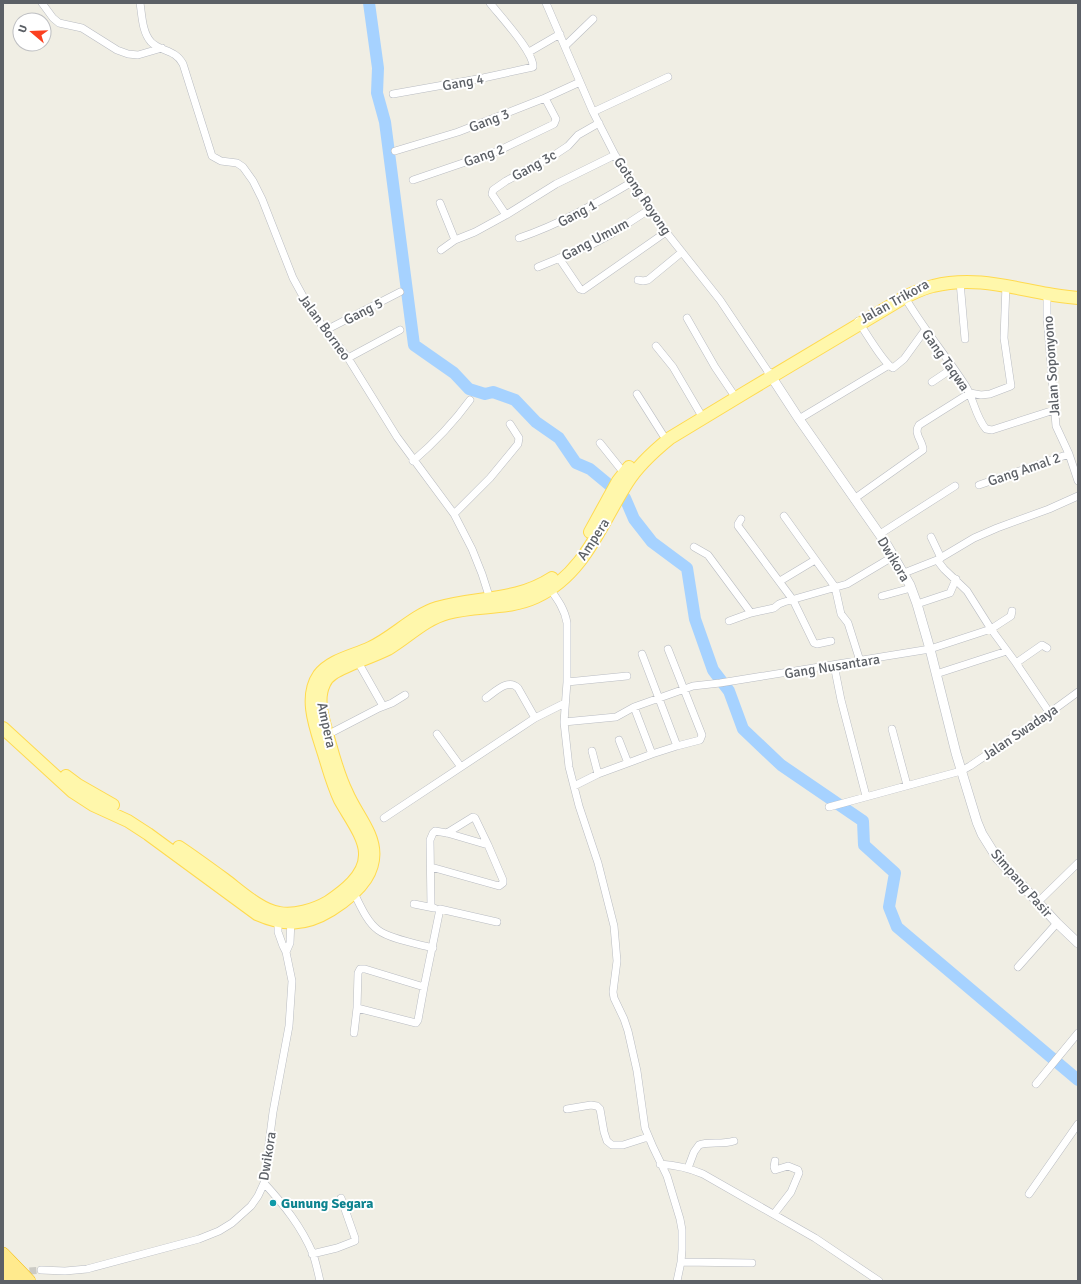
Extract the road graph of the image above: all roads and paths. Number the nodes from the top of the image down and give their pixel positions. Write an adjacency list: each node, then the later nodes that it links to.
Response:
1 (42, 3): 8 (street)
2 (140, 3): 8 (street, Jalan Borneo)
3 (490, 3): 9 (street)
4 (546, 3): 6 (street, Gotong Royong)
5 (593, 19): 7 (street)
6 (560, 34): 7 (street, Gotong Royong); 9 (street)
7 (565, 46): 11 (street, Gotong Royong)
8 (162, 48): 40 (street, Jalan Borneo)
9 (528, 52): 12 (street, Gang 4)
10 (668, 76): 14 (street)
11 (580, 82): 13 (street, Gang 3); 14 (street, Gotong Royong)
12 (394, 94)
13 (545, 98): 16 (street, Gang 3); 18 (street, Gang 2)
14 (593, 112): 15 (street, Gotong Royong)
15 (599, 123): 17 (street, Gotong Royong); 22 (street, Gang 3c)
16 (394, 151)
17 (616, 155): 19 (street, Gotong Royong); 22 (street)
18 (413, 180)
19 (632, 182): 21 (street, Gotong Royong); 24 (street, Gang 1)
20 (440, 203): 25 (street)
21 (650, 209): 23 (street, Gotong Royong); 28 (street, Gang Umum)
22 (506, 215): 25 (street)
23 (666, 232): 27 (street, Gotong Royong); 28 (street)
24 (519, 238)
25 (455, 240): 26 (street)
26 (441, 250)
27 (682, 252): 30 (street); 48 (street, Gotong Royong)
28 (559, 258): 29 (street, Gang Umum)
29 (538, 266)
30 (638, 280)
31 (960, 282): 32 (main road, Jalan Trikora); 36 (main road, Jalan Trikora); 43 (street)
32 (1006, 285): 35 (main road, Jalan Trikora); 50 (street)
33 (1078, 291): 36 (main road, Jalan Trikora)
34 (400, 292): 40 (street, Gang 5)
35 (1047, 294): 37 (main road, Jalan Trikora); 54 (street, Jalan Soponyono)
36 (904, 295): 39 (main road, Jalan Trikora); 42 (street, Gang Taqwa)
37 (1078, 298)
38 (687, 318): 52 (street)
39 (859, 322): 46 (street); 48 (main road, Jalan Trikora)
40 (326, 330): 45 (street, Jalan Borneo)
41 (400, 330): 45 (street)
42 (925, 330): 46 (street); 47 (street, Gang Taqwa)
43 (965, 339)
44 (656, 346): 55 (street)
45 (348, 358): 61 (street, Jalan Borneo)
46 (889, 365): 56 (street)
47 (953, 368): 49 (street); 50 (street, Gang Taqwa)
48 (770, 375): 52 (main road, Ampera); 56 (street, Dwikora)
49 (932, 382)
50 (970, 393): 54 (street, Gang Taqwa); 67 (street)
51 (637, 394): 58 (street)
52 (734, 396): 55 (main road, Ampera); 62 (main road, Ampera)
53 (470, 400): 61 (street)
54 (1054, 410): 60 (street, Jalan Soponyono)
55 (700, 413): 58 (main road, Ampera)
56 (799, 419): 67 (street, Dwikora)
57 (510, 424): 69 (street)
58 (663, 435): 62 (main road, Ampera)
59 (600, 443): 62 (street)
60 (1069, 454): 63 (street, Jalan Soponyono); 64 (street, Gang Amal 2)
61 (414, 461): 69 (street, Jalan Borneo)
62 (622, 480): 68 (main road, Ampera)
63 (1078, 481)
64 (979, 485)
65 (955, 486): 72 (street)
66 (1078, 496): 76 (street)
67 (854, 499): 72 (street, Dwikora)
68 (611, 502): 83 (main road, Ampera); 84 (main road, Ampera)
69 (454, 514): 86 (street, Jalan Borneo)
70 (784, 516): 77 (street)
71 (741, 519): 80 (street)
72 (880, 534): 75 (street, Dwikora)
73 (930, 537): 76 (street)
74 (694, 547): 90 (street)
75 (894, 556): 78 (street, Dwikora); 81 (street)
76 (939, 559): 78 (street); 79 (street)
77 (815, 560): 80 (street); 81 (street)
78 (904, 573): 82 (street, Dwikora)
79 (956, 579): 88 (street); 92 (street)
80 (780, 581): 87 (street)
81 (835, 587): 87 (street); 99 (street)
82 (911, 588): 85 (street); 88 (street, Dwikora)
83 (550, 589): 84 (main road, Ampera); 105 (street)
84 (535, 592): 86 (main road, Ampera); 100 (main road, Ampera)
85 (882, 596)
86 (490, 599): 145 (main road, Ampera)
87 (793, 600): 90 (street); 93 (street)
88 (918, 604): 96 (street, Dwikora)
89 (1012, 612): 92 (street, Gang Nusantara)
90 (751, 613): 91 (street)
91 (728, 621)
92 (990, 629): 96 (street, Gang Nusantara); 97 (street)
93 (831, 641)
94 (1047, 648): 101 (street)
95 (668, 650): 106 (street)
96 (930, 650): 99 (street, Gang Nusantara); 103 (street, Dwikora)
97 (1007, 651): 101 (street); 103 (street)
98 (642, 654): 110 (street)
99 (860, 661): 102 (street, Gang Nusantara)
100 (358, 662): 112 (street); 121 (main road, Ampera)
101 (1016, 663): 114 (street)
102 (834, 666): 106 (street, Gang Nusantara); 132 (street)
103 (936, 674): 128 (street, Dwikora)
104 (626, 676): 105 (street)
105 (567, 682): 111 (street)
106 (685, 689): 110 (street, Gang Nusantara); 123 (street)
107 (1078, 692): 114 (street, Jalan Swadaya)
108 (405, 695): 112 (street)
109 (486, 698): 115 (street)
110 (659, 699): 113 (street, Gang Nusantara); 123 (street)
111 (565, 703): 115 (street); 117 (street)
112 (383, 706): 121 (street)
113 (634, 707): 117 (street, Gang Nusantara); 125 (street)
114 (1049, 712): 128 (street, Jalan Swadaya)
115 (535, 718): 127 (street)
116 (3, 719): 144 (main road, Ampera)
117 (564, 722): 131 (street)
118 (3, 728): 144 (main road, Ampera)
119 (892, 729): 130 (street)
120 (437, 734): 127 (street)
121 (327, 735): 139 (main road, Ampera)
122 (619, 740): 126 (street)
123 (677, 746): 125 (street)
124 (592, 751): 129 (street)
125 (652, 754): 126 (street)
126 (628, 763): 129 (street)
127 (461, 767): 134 (street)
128 (961, 771): 130 (street, Jalan Swadaya); 140 (street, Simpang Pasir)
129 (598, 774): 131 (street)
130 (907, 785): 132 (street, Jalan Swadaya)
131 (574, 786): 159 (street)
132 (866, 796): 133 (street, Jalan Swadaya)
133 (829, 807)
134 (384, 818)
135 (447, 833): 136 (street); 136 (street); 138 (street)
136 (488, 845): 138 (street)
137 (1078, 863): 140 (street)
138 (431, 866): 142 (street)
139 (354, 893): 145 (main road, Ampera); 149 (street)
140 (1038, 902): 147 (street, Simpang Pasir)
141 (414, 904): 142 (street)
142 (431, 907): 143 (street)
143 (440, 909): 146 (street); 149 (street)
144 (278, 918): 145 (main road, Ampera); 150 (street, Dwikora)
145 (291, 918): 150 (street, Dwikora)
146 (497, 922)
147 (1057, 923): 148 (street, Simpang Pasir); 151 (street)
148 (1078, 943)
149 (432, 948): 152 (street)
150 (286, 952): 164 (street, Dwikora)
151 (1018, 967)
152 (424, 987): 153 (street); 153 (street)
153 (357, 1008): 154 (street)
154 (354, 1032)
155 (1078, 1033): 156 (street)
156 (1036, 1084)
157 (567, 1110): 159 (street)
158 (1078, 1124): 165 (street)
159 (648, 1137): 162 (street)
160 (734, 1141): 163 (street)
161 (775, 1161): 167 (street)
162 (660, 1164): 163 (street); 170 (street)
163 (688, 1168): 167 (street)
164 (264, 1183): 169 (street); 173 (street, Dwikora)
165 (1029, 1194)
166 (341, 1198): 169 (street)
167 (774, 1214): 178 (street)
168 (3, 1254): 175 (highway)
169 (312, 1254): 176 (street)
170 (681, 1262): 171 (street); 177 (street)
171 (752, 1263)
172 (3, 1270): 174 (highway)
173 (41, 1270)
174 (14, 1281)
175 (29, 1281)
176 (320, 1281)
177 (676, 1281)
178 (879, 1281)

